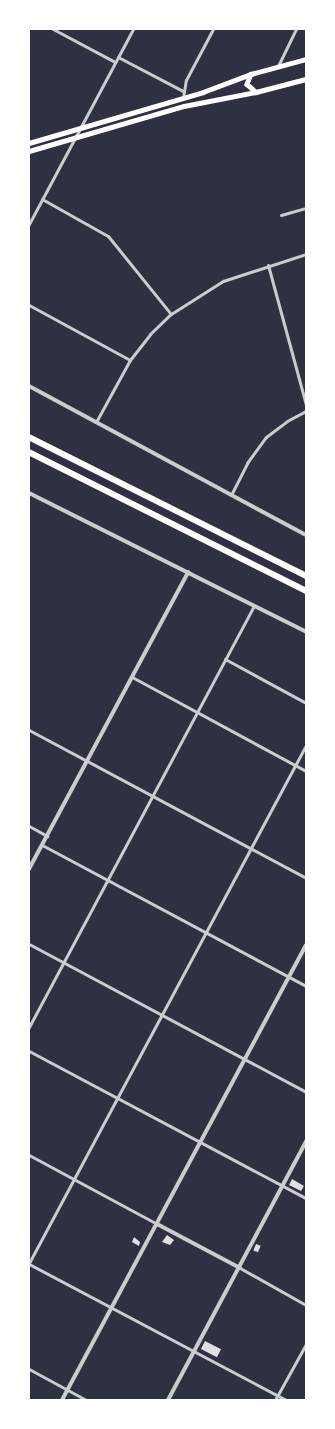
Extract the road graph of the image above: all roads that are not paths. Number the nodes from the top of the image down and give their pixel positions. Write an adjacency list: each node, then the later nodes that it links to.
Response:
1 (53, 29): 7 (street)
2 (133, 29): 5 (street)
3 (214, 29): 11 (street)
4 (296, 29): 8 (street)
5 (118, 57): 7 (street); 11 (street)
6 (306, 59): 8 (main road)
7 (115, 62): 14 (street)
8 (278, 66): 9 (main road)
9 (251, 74): 12 (main road); 13 (main road)
10 (306, 79): 12 (main road)
11 (183, 91): 13 (street)
12 (256, 92): 15 (main road)
13 (183, 98): 14 (main road)
14 (78, 130): 15 (street); 16 (main road)
15 (73, 139): 17 (main road); 18 (street)
16 (29, 143)
17 (29, 151)
18 (42, 199): 21 (street); 25 (street)
19 (306, 208): 20 (street)
20 (281, 215)
21 (29, 224)
22 (306, 254): 23 (street)
23 (268, 265): 25 (street); 28 (street)
24 (29, 306): 26 (street)
25 (171, 314): 26 (street)
26 (130, 360): 30 (street)
27 (29, 386): 30 (street)
28 (306, 405)
29 (306, 411): 34 (street)
30 (96, 422): 34 (street)
31 (29, 437): 37 (highway)
32 (29, 452): 38 (highway)
33 (29, 493): 36 (street)
34 (231, 495): 35 (street)
35 (306, 535)
36 (188, 572): 39 (street); 42 (street)
37 (306, 576)
38 (306, 591)
39 (254, 605): 40 (street); 41 (street)
40 (306, 632)
41 (225, 659): 43 (street); 44 (street)
42 (132, 677): 44 (street); 47 (street)
43 (306, 703)
44 (197, 712): 48 (street); 50 (street)
45 (29, 730): 47 (street)
46 (306, 745): 48 (street)
47 (87, 762): 50 (street); 52 (street)
48 (295, 765): 49 (street); 54 (street)
49 (306, 771)
50 (152, 796): 54 (street); 57 (street)
51 (29, 826): 52 (street)
52 (47, 836): 53 (street)
53 (42, 845): 55 (street); 57 (street)
54 (250, 849): 56 (street); 58 (street)
55 (29, 869)
56 (306, 878)
57 (108, 880): 58 (street); 61 (street)
58 (207, 932): 62 (street); 64 (street)
59 (29, 944): 61 (street)
60 (306, 945): 62 (street)
61 (63, 962): 64 (street); 65 (street)
62 (289, 976): 63 (street); 67 (street)
63 (306, 986)
64 (162, 1015): 67 (street); 69 (street)
65 (29, 1027)
66 (29, 1051): 69 (street)
67 (244, 1059): 68 (street); 71 (street)
68 (306, 1092)
69 (118, 1099): 71 (street); 73 (street)
70 (306, 1142): 74 (street)
71 (200, 1144): 74 (street); 76 (street)
72 (29, 1155): 73 (street)
73 (74, 1180): 76 (street); 77 (street)
74 (283, 1185): 75 (street); 78 (street)
75 (306, 1198)
76 (157, 1224): 78 (street); 80 (street)
77 (29, 1264): 80 (street)
78 (240, 1268): 79 (street); 82 (street)
79 (306, 1305)
80 (111, 1306): 82 (street); 84 (street)
81 (306, 1344): 85 (street)
82 (194, 1352): 85 (street); 88 (street)
83 (29, 1369): 84 (street)
84 (68, 1390): 86 (street); 87 (street)
85 (278, 1396): 89 (street); 90 (street)
86 (62, 1400)
87 (86, 1400)
88 (168, 1400)
89 (275, 1400)
90 (286, 1400)

